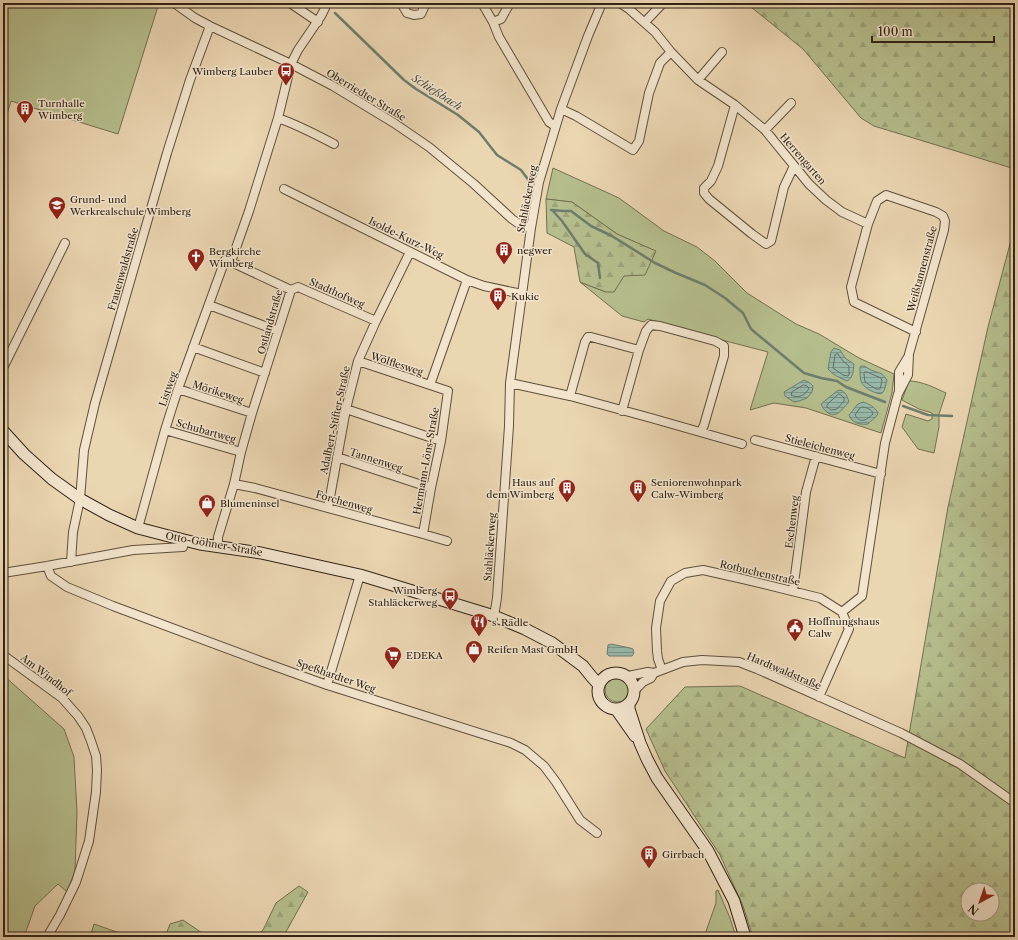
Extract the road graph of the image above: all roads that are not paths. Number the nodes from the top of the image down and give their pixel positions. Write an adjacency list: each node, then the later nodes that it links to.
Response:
1 (174, 3): 14 (street, Oberriedter Straße)
2 (290, 3): 11 (street)
3 (326, 3): 11 (street, Ostlandstraße)
4 (401, 3): 5 (street)
5 (426, 3)
6 (482, 3): 12 (street)
7 (510, 3): 12 (street)
8 (602, 3): 21 (street, Stahläckerweg)
9 (620, 3): 13 (street, Herrengarten)
10 (663, 3): 13 (street)
11 (318, 22): 17 (street, Ostlandstraße)
12 (493, 22): 23 (street)
13 (645, 22): 15 (street, Herrengarten)
14 (210, 26): 17 (street, Oberriedter Straße); 64 (street, Frauenwaldstraße)
15 (671, 52): 18 (street, Herrengarten); 21 (street)
16 (722, 52): 18 (street)
17 (291, 64): 22 (street, Ostlandstraße); 29 (street, Oberriedter Straße)
18 (698, 80): 20 (street, Herrengarten)
19 (791, 103): 24 (street, Herrengarten)
20 (735, 105): 24 (street, Herrengarten); 26 (street)
21 (561, 109): 23 (street, Stahläckerweg)
22 (278, 118): 25 (street); 34 (street, Ostlandstraße)
23 (555, 126): 29 (street, Stahläckerweg)
24 (765, 130): 26 (street, Herrengarten)
25 (334, 144)
26 (794, 166): 28 (street, Herrengarten)
27 (284, 189): 31 (street, Isolde-Kurz-Weg)
28 (868, 224): 39 (street, Weißtannenstraße); 39 (street, Weißtannenstraße)
29 (531, 228): 35 (street, Stahläckerweg)
30 (65, 243): 43 (street)
31 (410, 252): 33 (street, Isolde-Kurz-Weg); 37 (street, Adalbert-Stifter-Straße)
32 (225, 260): 36 (street, Listweg)
33 (467, 280): 35 (street, Isolde-Kurz-Weg); 46 (street)
34 (291, 290): 37 (street, Stadthofweg); 38 (street, Ostlandstraße)
35 (522, 294): 45 (street, Stahläckerweg)
36 (209, 305): 38 (street); 40 (street, Listweg)
37 (376, 321): 42 (street, Adalbert-Stifter-Straße)
38 (278, 331): 44 (street, Ostlandstraße)
39 (916, 332): 61 (street, Weißtannenstraße)
40 (193, 347): 44 (street); 47 (street, Listweg)
41 (639, 350): 48 (street); 50 (street); 54 (street)
42 (358, 361): 46 (street, Wölflesweg); 49 (street, Adalbert-Stifter-Straße)
43 (3, 368)
44 (265, 373): 51 (street, Ostlandstraße)
45 (510, 383): 48 (street); 77 (street, Stahläckerweg)
46 (430, 385): 55 (street, Hermann-Löns-Straße)
47 (178, 389): 51 (street, Mörikeweg); 52 (street, Listweg)
48 (570, 396): 50 (street)
49 (346, 409): 55 (street); 60 (street, Adalbert-Stifter-Straße)
50 (622, 411): 54 (street)
51 (252, 413): 58 (street, Ostlandstraße)
52 (165, 430): 58 (street, Schubartweg); 66 (street, Listweg)
53 (3, 431): 64 (street, Otto-Göhner-Straße)
54 (701, 432): 57 (street)
55 (441, 440): 63 (street, Hermann-Löns-Straße)
56 (755, 440): 59 (street, Stieleichenweg)
57 (742, 444)
58 (241, 452): 62 (street, Ostlandstraße)
59 (816, 456): 61 (street, Stieleichenweg); 75 (street, Eschenweg)
60 (337, 457): 63 (street, Tannenweg); 65 (street, Adalbert-Stifter-Straße)
61 (881, 474): 76 (street, Weißtannenstraße)
62 (234, 484): 65 (street, Forchenweg); 70 (street, Ostlandstraße)
63 (431, 488): 67 (street, Hermann-Löns-Straße)
64 (80, 499): 66 (street, Otto-Göhner-Straße); 71 (street, Frauenwaldstraße)
65 (328, 508): 67 (street, Forchenweg)
66 (138, 528): 68 (street, Otto-Göhner-Straße)
67 (423, 534): 69 (street, Forchenweg)
68 (184, 540): 70 (street, Otto-Göhner-Straße); 71 (street)
69 (447, 541)
70 (218, 546): 74 (street, Otto-Göhner-Straße)
71 (71, 562): 72 (street)
72 (47, 566): 73 (street); 83 (street, Speßhardter Weg)
73 (3, 573)
74 (360, 575): 77 (street, Otto-Göhner-Straße); 83 (street)
75 (794, 591): 76 (street, Rotbuchenstraße); 79 (street, Rotbuchenstraße)
76 (842, 612): 85 (street)
77 (494, 616): 82 (street, Otto-Göhner-Straße)
78 (3, 655): 91 (street, Am Windhof)
79 (662, 670): 80 (street, Hardtwaldstraße); 85 (street, Hardtwaldstraße)
80 (654, 673): 81 (street, Hardtwaldstraße); 84 (street, Hardtwaldstraße)
81 (628, 676): 82 (street); 84 (street)
82 (602, 680): 87 (street)
83 (327, 685): 90 (street, Speßhardter Weg)
84 (635, 690): 86 (street)
85 (819, 697): 89 (street, Hardtwaldstraße)
86 (629, 704): 87 (street); 88 (street)
87 (616, 709): 88 (street)
88 (640, 743): 92 (street)
89 (1015, 803)
90 (597, 833)
91 (47, 937)
92 (745, 937)

